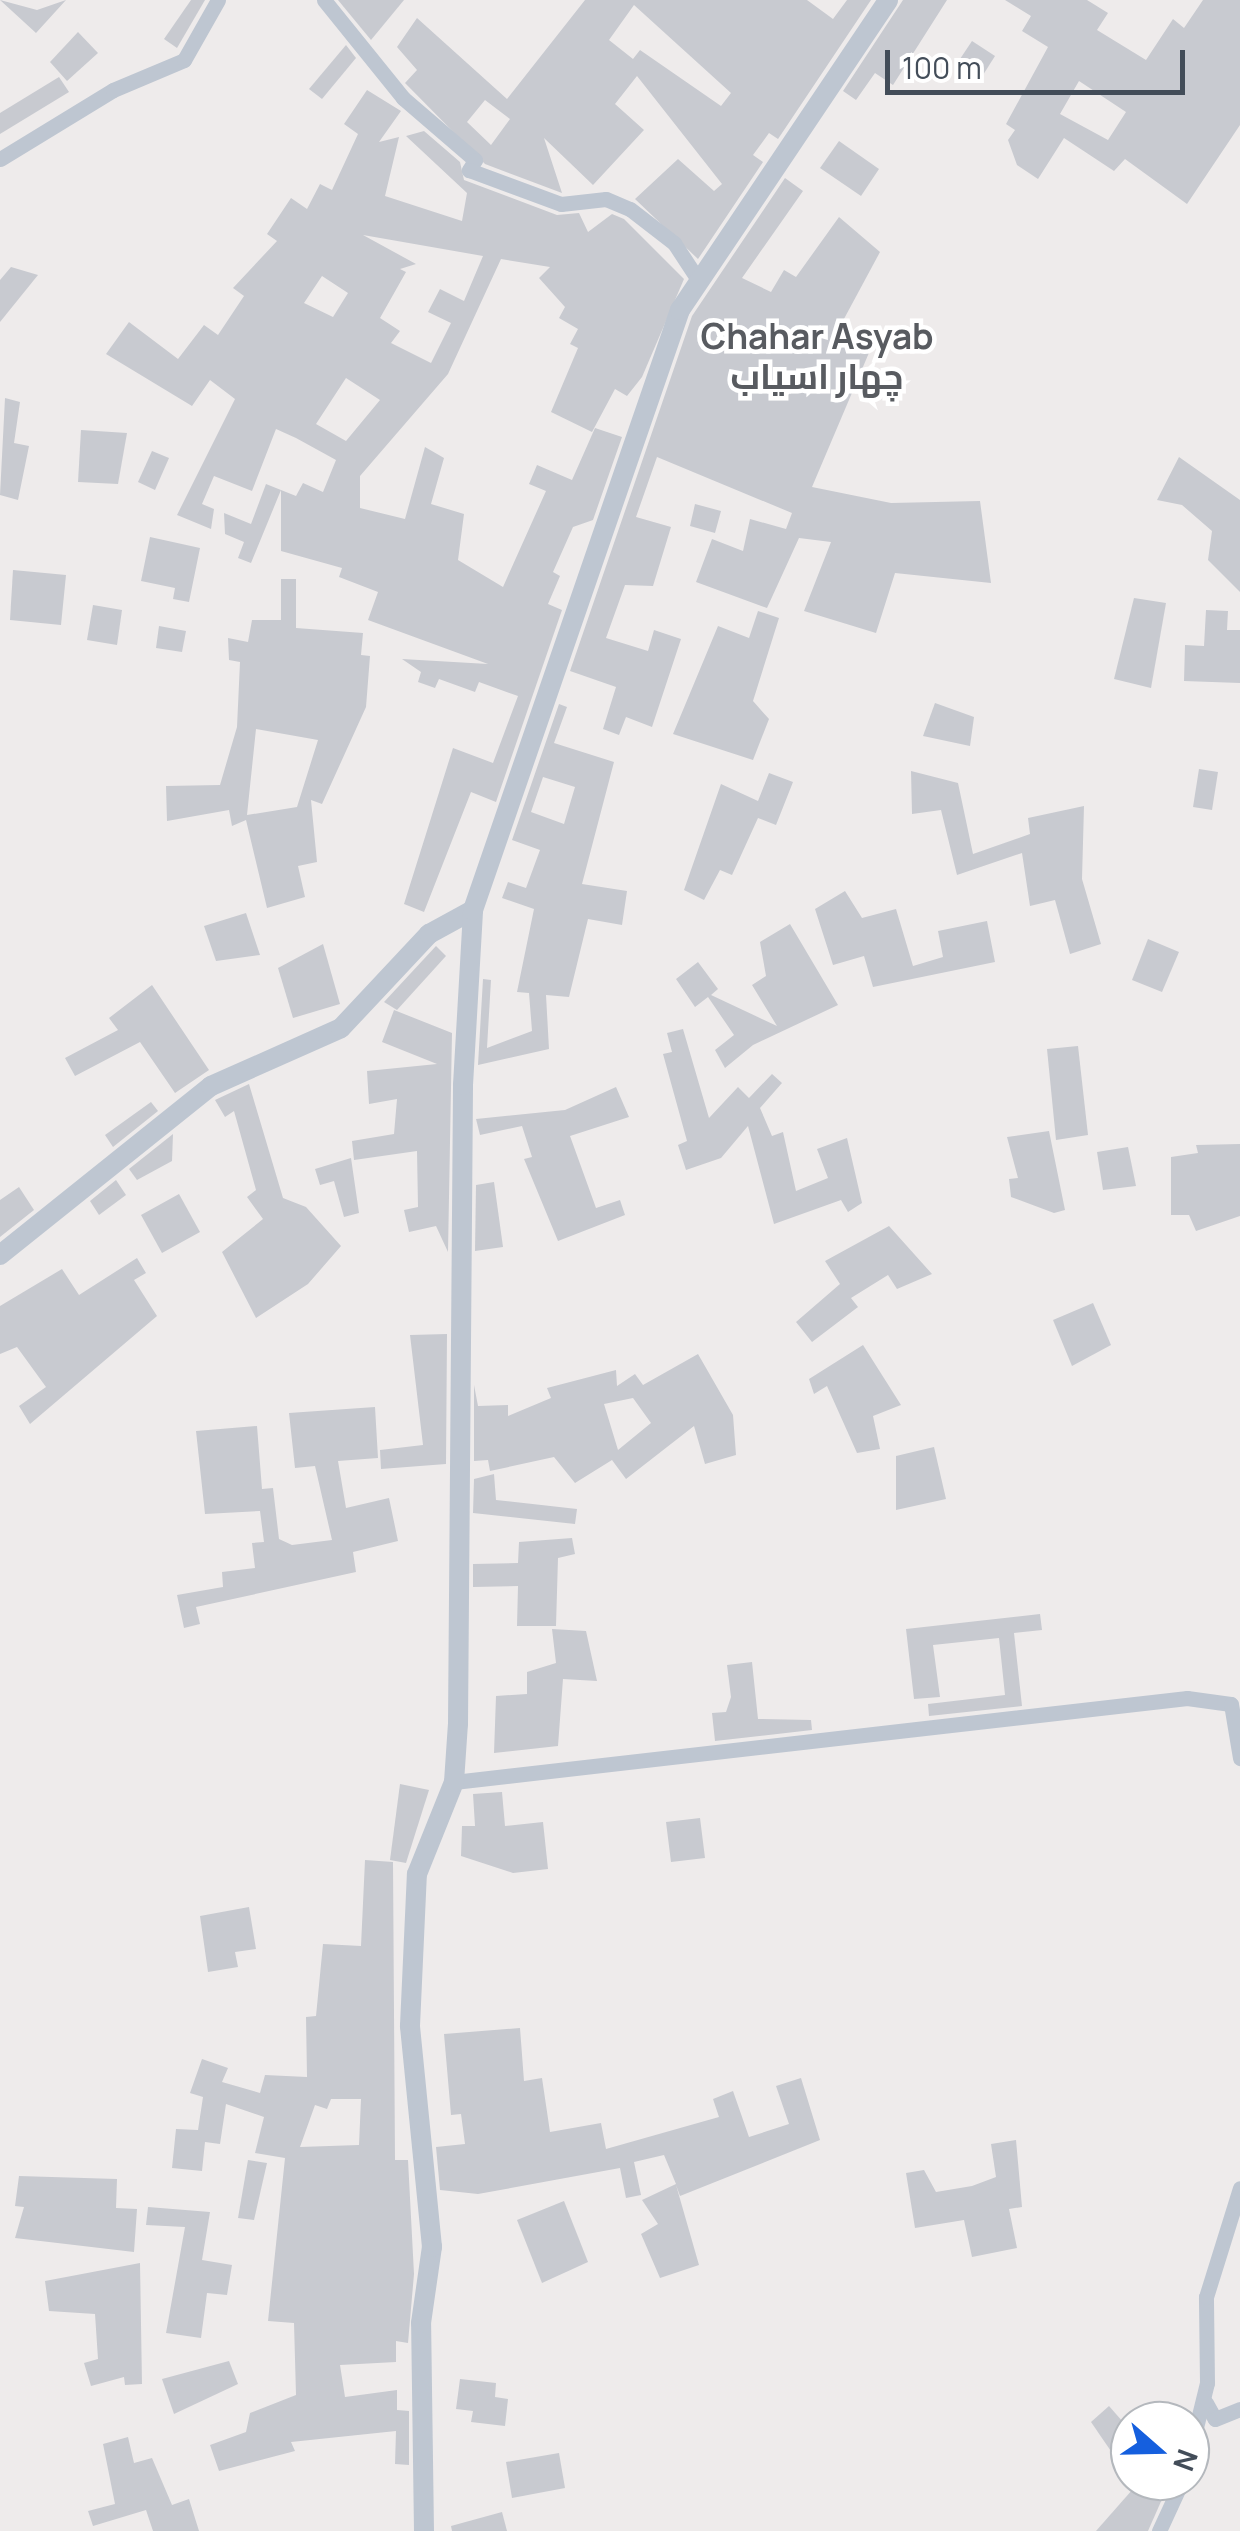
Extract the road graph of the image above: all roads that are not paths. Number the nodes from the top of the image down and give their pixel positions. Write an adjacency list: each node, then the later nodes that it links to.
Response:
1 (218, 0): 4 (street)
2 (324, 0): 5 (street)
3 (888, 0): 5 (street)
4 (0, 159)
5 (698, 281): 6 (street)
6 (473, 910): 7 (street); 9 (street)
7 (0, 1255)
8 (1240, 1758): 9 (street)
9 (454, 1782): 15 (street)
10 (1240, 2188): 11 (street)
11 (1206, 2383): 12 (street); 13 (street)
12 (1202, 2401)
13 (1240, 2410)
14 (1173, 2501): 16 (street)
15 (424, 2531)
16 (1159, 2531)

